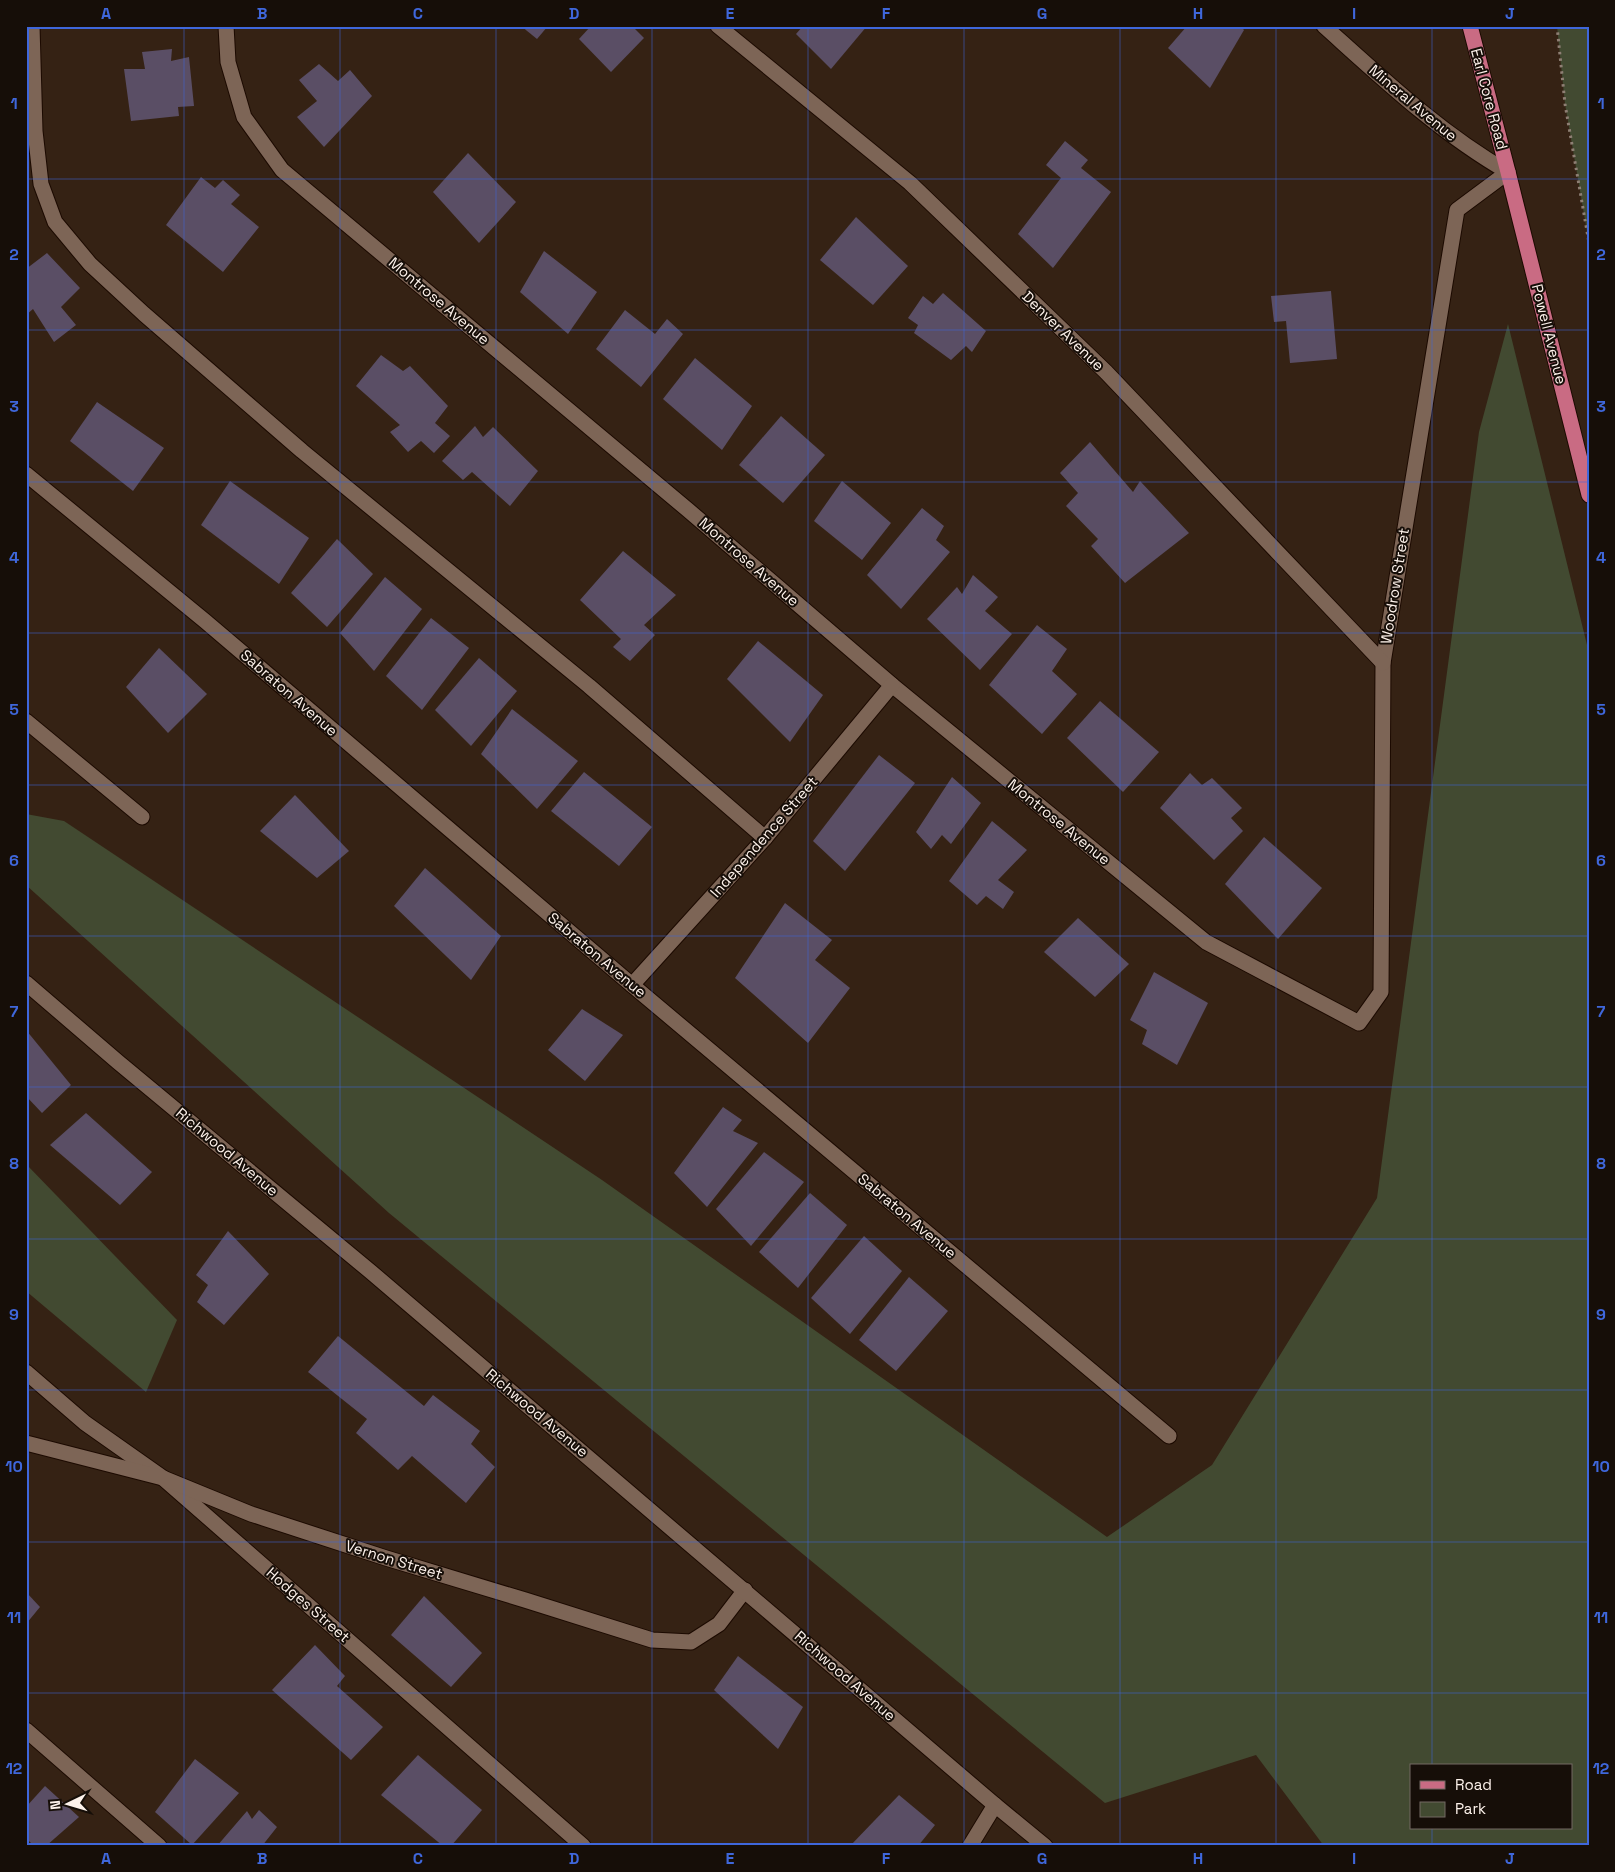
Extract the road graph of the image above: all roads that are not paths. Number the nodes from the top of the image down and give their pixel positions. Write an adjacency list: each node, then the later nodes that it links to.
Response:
1 (32, 26): 13 (street)
2 (226, 26): 10 (street, Montrose Avenue)
3 (718, 26): 9 (street, Denver Avenue)
4 (1324, 26): 6 (street, Mineral Avenue)
5 (1470, 26): 6 (main road, Earl Core Road)
6 (1508, 172): 8 (main road, Powell Avenue); 9 (street, Woodrow Street)
7 (26, 474): 15 (street, Sabraton Avenue)
8 (1589, 495)
9 (1383, 663): 16 (street, Woodrow Street)
10 (892, 685): 13 (street, Independence Street); 16 (street, Montrose Avenue)
11 (26, 722): 12 (street)
12 (142, 817)
13 (765, 838): 15 (street, Independence Street)
14 (26, 983): 21 (street, Richwood Avenue)
15 (632, 985): 18 (street, Sabraton Avenue)
16 (1359, 1023)
17 (26, 1372): 20 (street, Hodges Street)
18 (1169, 1436)
19 (26, 1443): 20 (street, Vernon Street)
20 (163, 1478): 21 (street, Vernon Street); 25 (street, Hodges Street)
21 (745, 1590): 23 (street, Richwood Avenue)
22 (26, 1730): 24 (street)
23 (995, 1805): 26 (street); 27 (street, Richwood Avenue)
24 (159, 1846)
25 (583, 1846)
26 (970, 1846)
27 (1045, 1846)

